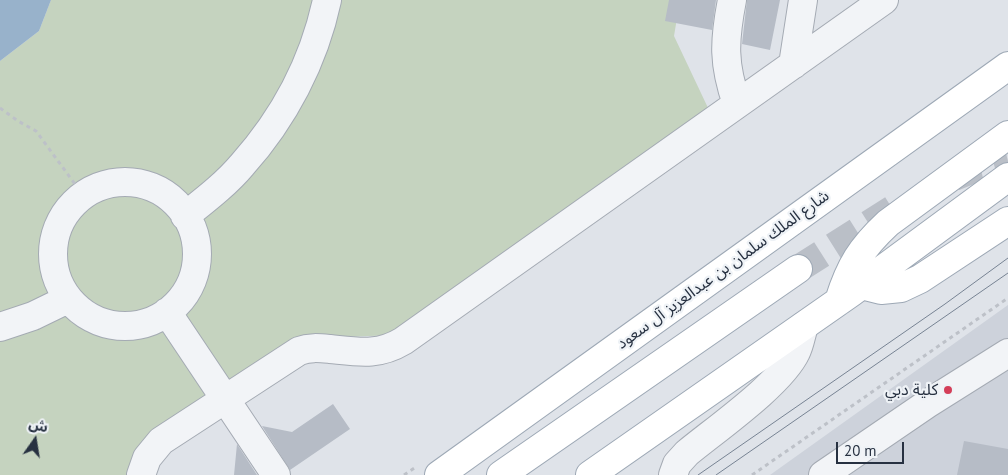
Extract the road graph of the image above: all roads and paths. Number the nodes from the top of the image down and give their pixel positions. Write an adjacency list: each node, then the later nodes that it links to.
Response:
1 (327, 0): 12 (lane)
2 (732, 0): 7 (lane)
3 (803, 0): 5 (lane)
4 (884, 0): 5 (lane)
5 (793, 65): 7 (lane)
6 (1008, 66): 26 (main road, شارع الملك سلمان بن عبدالعزيز آل سعود)
7 (737, 104): 23 (lane)
8 (0, 108): 11 (path)
9 (1008, 135): 18 (main road)
10 (1008, 177): 15 (main road)
11 (84, 195): 12 (lane); 17 (lane)
12 (186, 216): 19 (lane)
13 (1008, 221): 15 (main road)
14 (798, 269): 27 (main road)
15 (861, 286): 18 (main road)
16 (1008, 298): 30 (path)
17 (68, 299): 19 (lane); 21 (lane)
18 (838, 301): 20 (main road)
19 (167, 312): 23 (lane)
20 (804, 326): 28 (main road); 29 (lane)
21 (0, 327)
22 (1008, 353): 31 (lane)
23 (225, 399): 24 (lane); 25 (lane)
24 (140, 475)
25 (276, 475)
26 (439, 475)
27 (501, 475)
28 (590, 475)
29 (673, 475)
30 (752, 475)
31 (823, 475)

